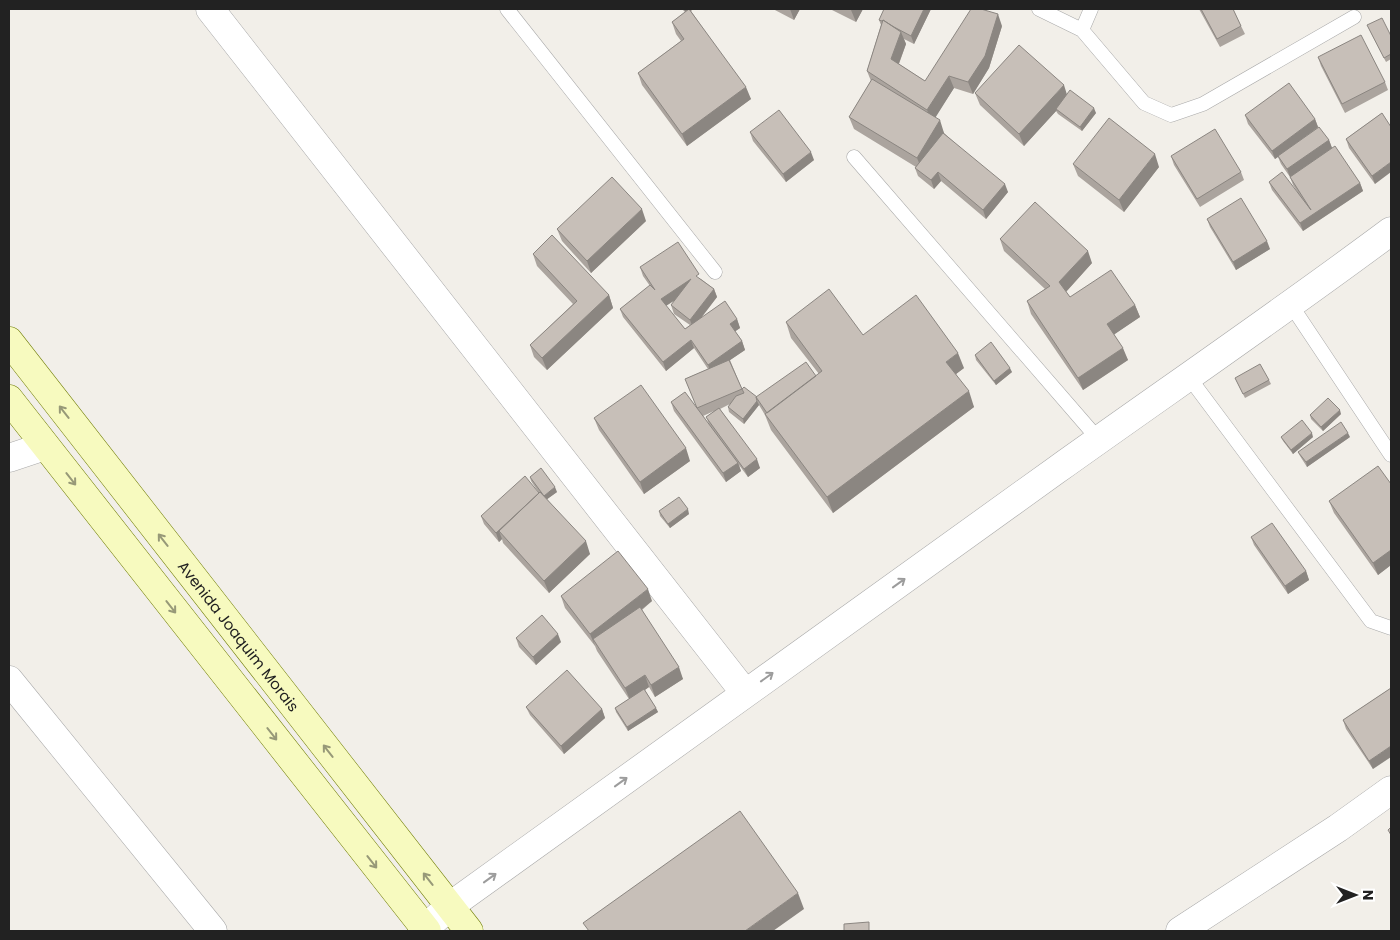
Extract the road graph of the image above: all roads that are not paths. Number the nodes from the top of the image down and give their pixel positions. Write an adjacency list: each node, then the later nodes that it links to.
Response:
1 (210, 9): 20 (street)
2 (507, 9): 9 (lane)
3 (1039, 9): 6 (lane)
4 (1091, 9): 6 (lane)
5 (1354, 17): 6 (lane)
6 (1082, 30)
7 (854, 158): 14 (lane)
8 (1391, 231): 10 (street)
9 (715, 272)
10 (1292, 306): 12 (street); 16 (lane)
11 (9, 341): 23 (street, Avenida Joaquim Morais, one-way to 11)
12 (1188, 376): 14 (street); 18 (lane)
13 (9, 399): 15 (street)
14 (1099, 440): 20 (street, one-way to 14)
15 (44, 446): 17 (street); 25 (street, one-way to 25)
16 (1391, 455)
17 (9, 458)
18 (1391, 628)
19 (9, 680): 21 (street)
20 (745, 693): 23 (street, one-way to 20)
21 (18, 708): 24 (street)
22 (1391, 790): 27 (street)
23 (450, 906): 25 (street); 26 (street, Avenida Joaquim Morais)
24 (213, 931)
25 (425, 931)
26 (468, 931)
27 (1180, 931)

